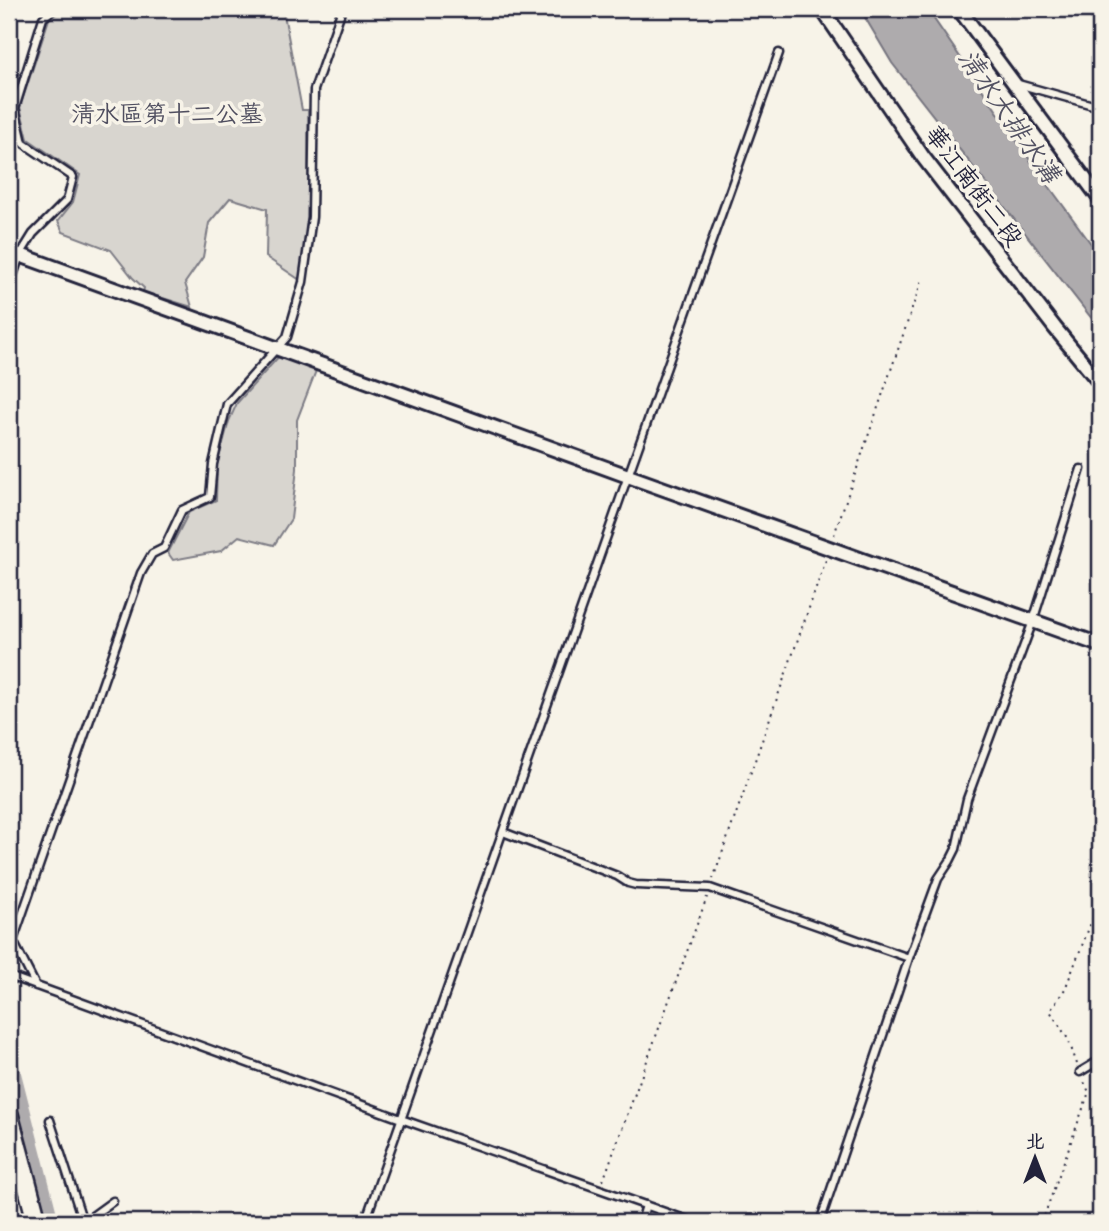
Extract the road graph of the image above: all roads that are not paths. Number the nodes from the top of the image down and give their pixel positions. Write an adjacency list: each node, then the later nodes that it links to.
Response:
1 (54, 9): 9 (lane)
2 (342, 9): 11 (lane)
3 (822, 9): 12 (street, 華江南街二段)
4 (959, 9): 6 (street)
5 (779, 53): 14 (lane)
6 (1015, 83): 7 (lane); 8 (street)
7 (1100, 107)
8 (1100, 199)
9 (20, 255): 10 (lane); 11 (street)
10 (9, 288)
11 (278, 348): 14 (street); 19 (lane)
12 (1100, 383)
13 (1081, 469): 15 (lane)
14 (628, 476): 15 (street); 17 (lane)
15 (1033, 621): 16 (street); 20 (lane)
16 (1100, 645)
17 (503, 832): 20 (lane); 26 (lane)
18 (9, 933): 19 (lane)
19 (13, 941): 22 (lane)
20 (909, 958): 35 (lane)
21 (9, 976): 22 (lane)
22 (33, 985): 26 (lane)
23 (1100, 1060): 24 (lane)
24 (1080, 1072)
25 (9, 1116): 30 (street)
26 (401, 1119): 29 (lane); 32 (lane)
27 (50, 1120): 31 (lane)
28 (113, 1201): 31 (lane)
29 (646, 1205): 33 (lane); 34 (lane)
30 (37, 1222)
31 (84, 1222)
32 (365, 1222)
33 (640, 1222)
34 (693, 1222)
35 (820, 1222)

